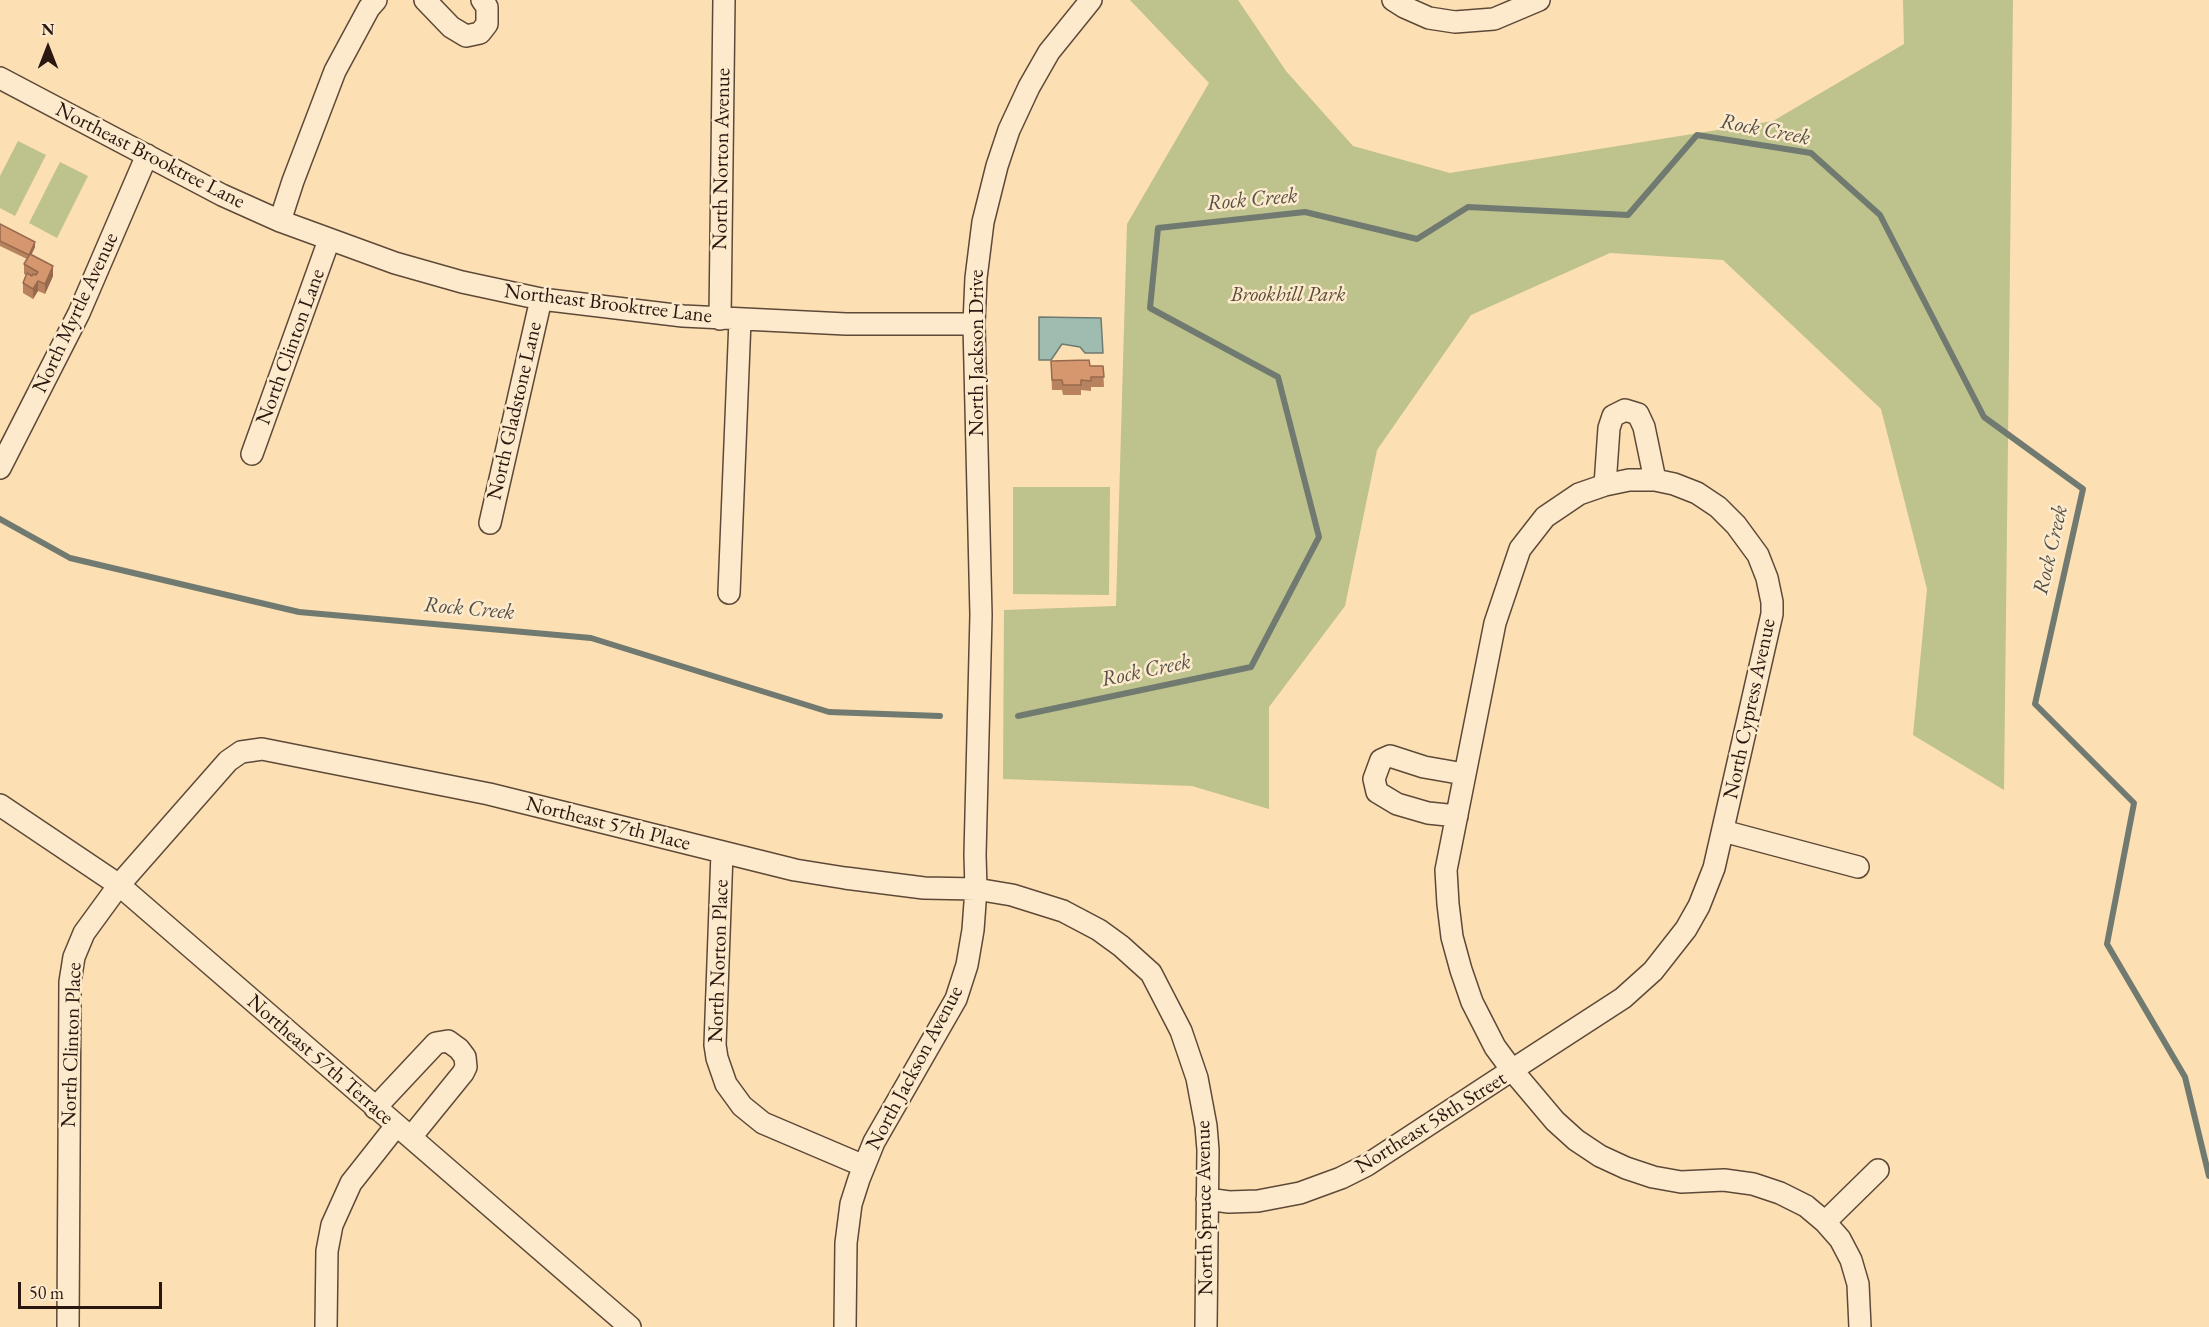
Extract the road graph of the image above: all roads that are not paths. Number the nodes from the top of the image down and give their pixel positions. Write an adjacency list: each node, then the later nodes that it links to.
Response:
1 (376, 0): 10 (street)
2 (425, 0): 3 (street)
3 (482, 0)
4 (724, 0): 13 (street, North Norton Avenue)
5 (1393, 0): 6 (street)
6 (1539, 0)
7 (1081, 3): 14 (street, North Jackson Drive)
8 (0, 78): 9 (street, Northeast Brooktree Lane)
9 (147, 155): 10 (street, Northeast Brooktree Lane); 16 (street, North Myrtle Avenue)
10 (280, 221): 11 (street, Northeast Brooktree Lane)
11 (329, 240): 12 (street, Northeast Brooktree Lane); 15 (street, North Clinton Lane)
12 (541, 299): 13 (street, Northeast Brooktree Lane); 19 (street, North Gladstone Lane)
13 (730, 319): 14 (street, Northeast Brooktree Lane); 20 (street, North Norton Avenue)
14 (974, 324): 21 (street, North Jackson Drive)
15 (252, 454)
16 (0, 468)
17 (1655, 480): 18 (street, North Cypress Avenue); 18 (street); 26 (street, North Cypress Avenue)
18 (1605, 485): 23 (street, North Cypress Avenue)
19 (490, 523)
20 (729, 593)
21 (978, 735): 30 (street, North Jackson Avenue)
22 (241, 752): 27 (street, Northeast 57th Place); 29 (street, North Clinton Place)
23 (1464, 774): 25 (street, North Cypress Avenue); 25 (street)
24 (0, 805): 29 (street, Northeast 57th Terrace)
25 (1457, 816): 31 (street, North Cypress Avenue)
26 (1723, 831): 28 (street); 31 (street, North Cypress Avenue)
27 (722, 853): 30 (street, Northeast 57th Place); 34 (street, North Norton Place)
28 (1858, 867)
29 (119, 885): 32 (street, Northeast 57th Terrace); 38 (street, North Clinton Place)
30 (976, 889): 34 (street, North Jackson Avenue); 36 (street, North Spruce Avenue)
31 (1512, 1071): 36 (street, Northeast 58th Street); 37 (street, Northeast 58th Street)
32 (375, 1108): 33 (street, Northeast 57th Terrace); 33 (street)
33 (403, 1132): 39 (street); 40 (street, Northeast 57th Terrace)
34 (864, 1166): 41 (street, North Jackson Avenue)
35 (1878, 1170): 37 (street)
36 (1207, 1199): 42 (street, North Spruce Avenue)
37 (1825, 1222): 43 (street)
38 (68, 1327)
39 (326, 1327)
40 (630, 1327)
41 (845, 1327)
42 (1206, 1327)
43 (1860, 1327)

